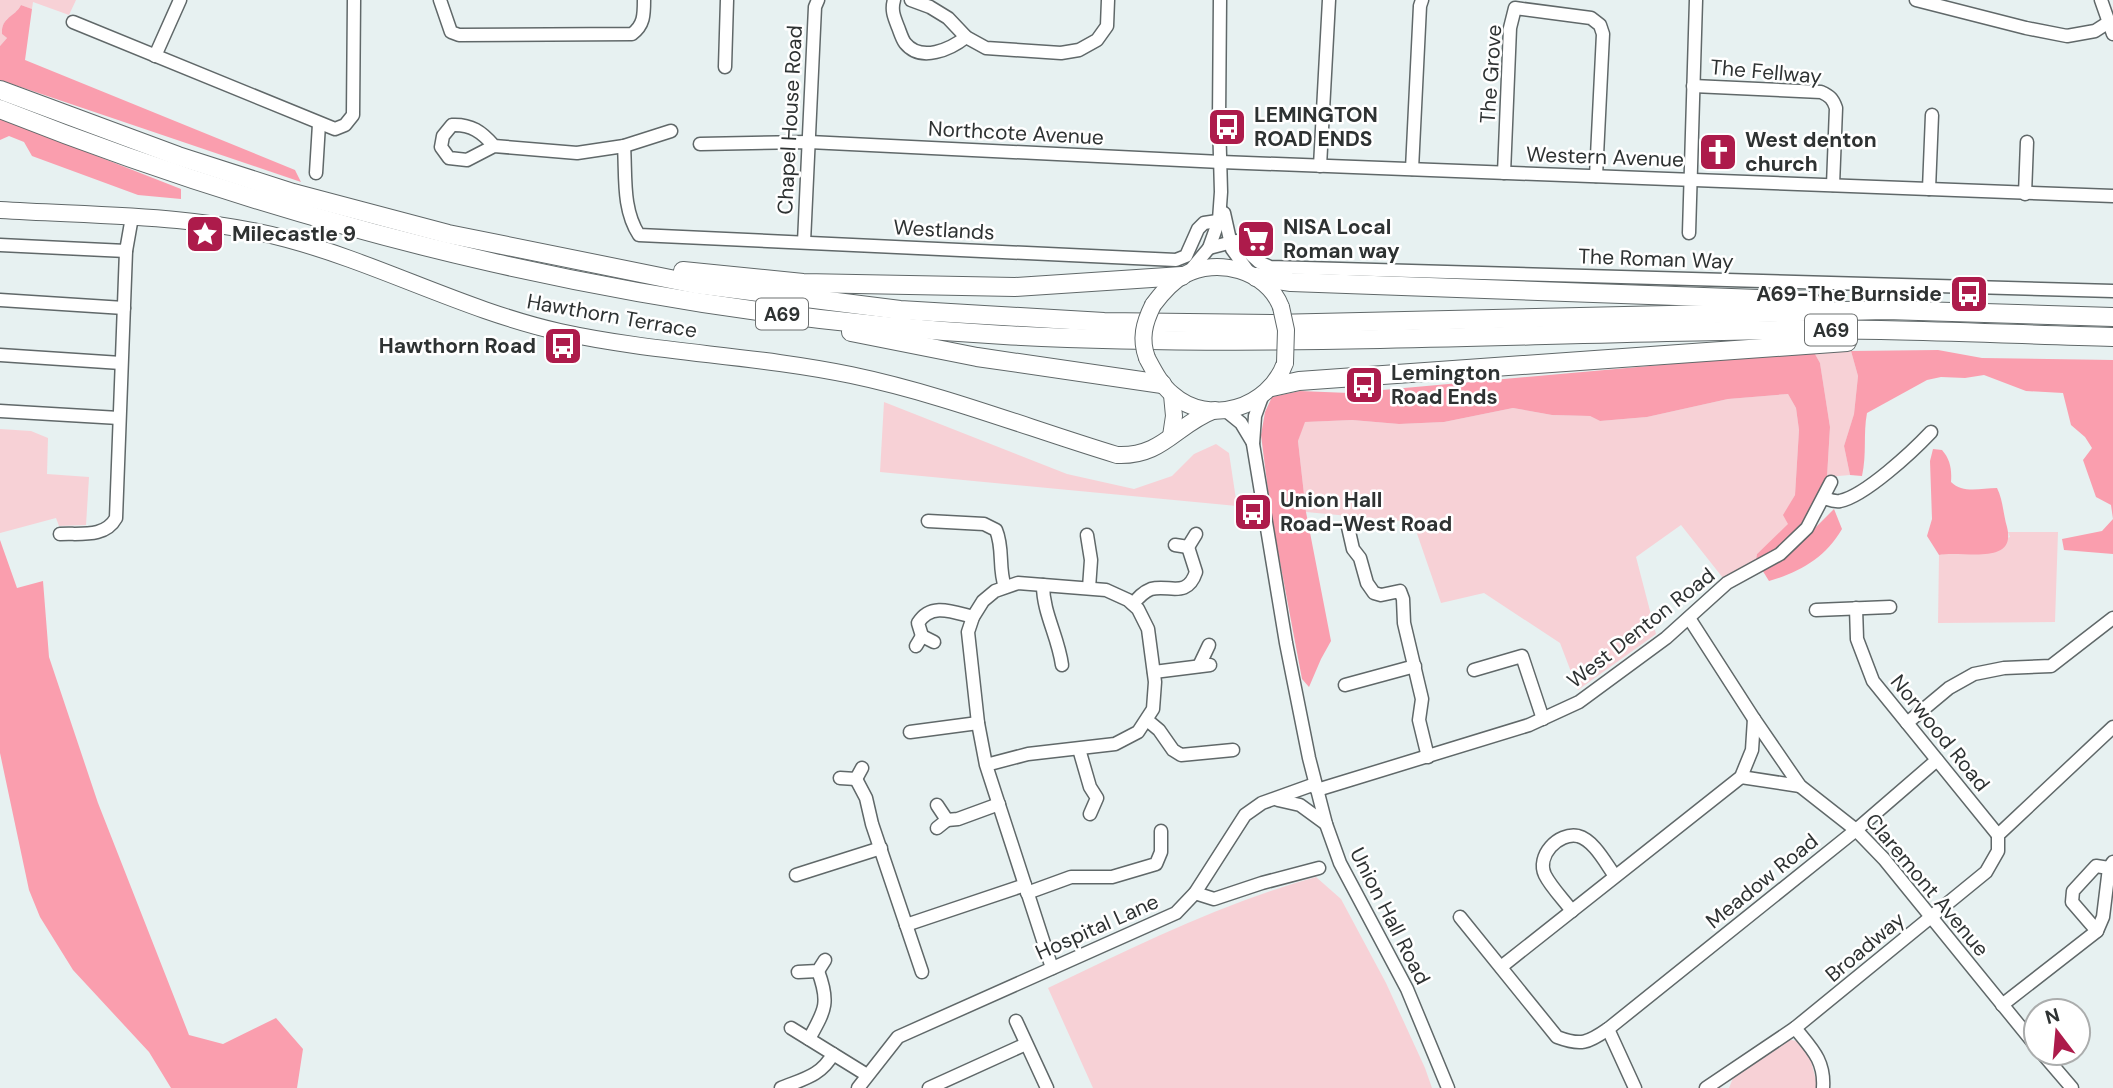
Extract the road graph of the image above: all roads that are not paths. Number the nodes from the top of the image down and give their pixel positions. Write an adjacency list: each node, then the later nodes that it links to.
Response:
1 (180, 0): 21 (street)
2 (354, 0): 28 (street)
3 (440, 0): 4 (street)
4 (644, 0)
5 (727, 0): 22 (street)
6 (818, 0): 30 (street, Chapel House Road)
7 (894, 0): 20 (street)
8 (911, 0): 20 (street)
9 (1108, 0): 20 (street)
10 (1215, 0): 27 (street)
11 (1220, 0): 27 (street)
12 (1329, 0): 36 (street)
13 (1422, 0): 37 (street)
14 (1696, 0): 23 (street)
15 (1916, 0): 19 (street)
16 (2101, 0): 19 (street)
17 (1514, 4): 39 (street, The Grove); 40 (street, The Grove)
18 (73, 22): 21 (street)
19 (2111, 28)
20 (966, 37)
21 (156, 56): 28 (street)
22 (725, 67)
23 (1693, 86): 41 (street); 42 (street, The Fellway)
24 (0, 90): 55 (highway, A69)
25 (0, 109): 60 (highway, A69)
26 (1932, 115): 43 (street)
27 (1219, 120): 35 (street)
28 (319, 124): 38 (street)
29 (671, 131): 34 (street)
30 (809, 142): 32 (street, Northcote Avenue); 35 (street, Northcote Avenue); 51 (street, Chapel House Road)
31 (2027, 142): 44 (street)
32 (699, 144)
33 (495, 146): 34 (street)
34 (624, 146): 51 (street, Westlands)
35 (1221, 162): 36 (street, Western Avenue); 48 (street)
36 (1320, 166): 37 (street, Western Avenue)
37 (1412, 169): 39 (street, Western Avenue)
38 (316, 173)
39 (1504, 173): 40 (street, Western Avenue)
40 (1596, 176): 41 (street, Western Avenue)
41 (1690, 180): 42 (street, Western Avenue); 49 (street)
42 (1833, 185): 43 (street, Western Avenue)
43 (1929, 189): 44 (street, Western Avenue)
44 (2025, 194): 45 (street, Western Avenue)
45 (2113, 196)
46 (0, 210): 47 (main road, Hawthorn Terrace)
47 (132, 218): 54 (street); 74 (main road, Hawthorn Terrace)
48 (1222, 220): 50 (street); 51 (street, Westlands); 53 (street)
49 (1689, 233)
50 (1230, 240): 53 (street); 57 (street); 58 (street, The Roman Way)
51 (804, 242)
52 (0, 245): 54 (street)
53 (1209, 248): 56 (street)
54 (126, 251): 61 (street)
55 (568, 259): 56 (highway); 62 (highway, A69)
56 (1185, 274): 57 (main road); 68 (main road, bridge)
57 (1253, 276): 62 (highway); 69 (main road, bridge)
58 (2113, 291)
59 (0, 300): 61 (street)
60 (694, 302): 64 (highway, A69); 68 (highway)
61 (124, 308): 67 (street)
62 (1886, 310): 63 (highway, A69)
63 (2113, 317)
64 (2071, 336): 65 (highway, A69); 69 (highway)
65 (2113, 337)
66 (0, 355): 67 (street)
67 (121, 363): 72 (street)
68 (1167, 389): 71 (main road); 74 (main road)
69 (1267, 391): 71 (main road); 75 (street)
70 (0, 411): 72 (street)
71 (1220, 411): 74 (main road, Hawthorn Terrace); 75 (street)
72 (119, 418): 80 (street)
73 (1931, 432): 77 (street)
74 (1171, 436)
75 (1253, 443): 115 (street, Union Hall Road)
76 (1830, 482): 77 (street, West Denton Road)
77 (1824, 498): 91 (street, West Denton Road)
78 (928, 522): 84 (street)
79 (1348, 527): 96 (street)
80 (60, 534)
81 (1196, 534): 86 (street)
82 (1087, 535): 85 (street)
83 (1042, 585): 84 (street); 85 (street); 95 (street)
84 (1005, 587): 90 (street)
85 (1089, 588): 86 (street)
86 (1133, 604): 98 (street)
87 (1890, 607): 88 (street)
88 (1856, 608): 89 (street); 104 (street, Norwood Road)
89 (1816, 610)
90 (973, 617): 93 (street); 103 (street)
91 (1689, 618): 100 (street, West Denton Road); 101 (street, Claremont Avenue)
92 (2113, 618): 104 (street)
93 (924, 641)
94 (1209, 645): 98 (street)
95 (1062, 665)
96 (1415, 666): 99 (street); 109 (street)
97 (1474, 670): 100 (street)
98 (1154, 672): 102 (street)
99 (1345, 685)
100 (1543, 719): 109 (street, West Denton Road)
101 (1754, 719): 112 (street); 114 (street, Claremont Avenue)
102 (1147, 720): 107 (street); 108 (street)
103 (978, 723): 106 (street); 111 (street)
104 (1907, 723): 110 (street, Norwood Road)
105 (2113, 727): 123 (street)
106 (910, 732)
107 (1079, 749): 111 (street); 119 (street)
108 (1233, 750)
109 (1428, 757): 115 (street, West Denton Road)
110 (1937, 760): 121 (street, Meadow Road); 123 (street, Norwood Road)
111 (986, 765): 117 (street)
112 (1741, 777): 114 (street); 128 (street)
113 (840, 778): 124 (street)
114 (1800, 786): 121 (street, Claremont Avenue)
115 (1316, 787): 116 (street, Hospital Lane); 120 (street, Union Hall Road)
116 (1273, 799): 120 (street); 130 (street, Hospital Lane)
117 (999, 804): 118 (street); 129 (street)
118 (937, 805)
119 (1090, 814)
120 (1326, 824): 156 (street, Union Hall Road)
121 (1856, 830): 133 (street, Claremont Avenue); 144 (street, Meadow Road)
122 (1161, 831): 129 (street)
123 (1998, 835): 133 (street, Broadway)
124 (881, 848): 127 (street); 134 (street)
125 (2111, 865): 135 (street); 135 (street)
126 (1319, 868): 130 (street)
127 (796, 875)
128 (1615, 876): 131 (street); 131 (street)
129 (1026, 889): 134 (street); 137 (street)
130 (1195, 893): 137 (street, Hospital Lane)
131 (1572, 911): 136 (street)
132 (1460, 917): 136 (street, Meadow Road)
133 (1931, 917): 140 (street, Claremont Avenue); 143 (street, Broadway)
134 (906, 925): 139 (street)
135 (2097, 931): 140 (street)
136 (1501, 967): 144 (street, Meadow Road)
137 (1052, 968): 150 (street, Hospital Lane)
138 (798, 972): 146 (street)
139 (922, 972)
140 (2002, 1005): 145 (street, Claremont Avenue)
141 (1016, 1021): 147 (street)
142 (791, 1028): 146 (street)
143 (1795, 1028): 151 (street, Broadway); 159 (street)
144 (1608, 1029): 157 (street)
145 (2022, 1029)
146 (809, 1039): 148 (street)
147 (1026, 1044): 154 (street); 155 (street)
148 (833, 1054): 150 (street); 152 (street)
149 (2054, 1067): 160 (street)
150 (867, 1075): 153 (street, Hospital Lane)
151 (1721, 1084): 158 (street, Broadway)
152 (781, 1088)
153 (858, 1088)
154 (929, 1088)
155 (1047, 1088)
156 (1448, 1088)
157 (1635, 1088)
158 (1706, 1088)
159 (1823, 1088)
160 (2072, 1088)

